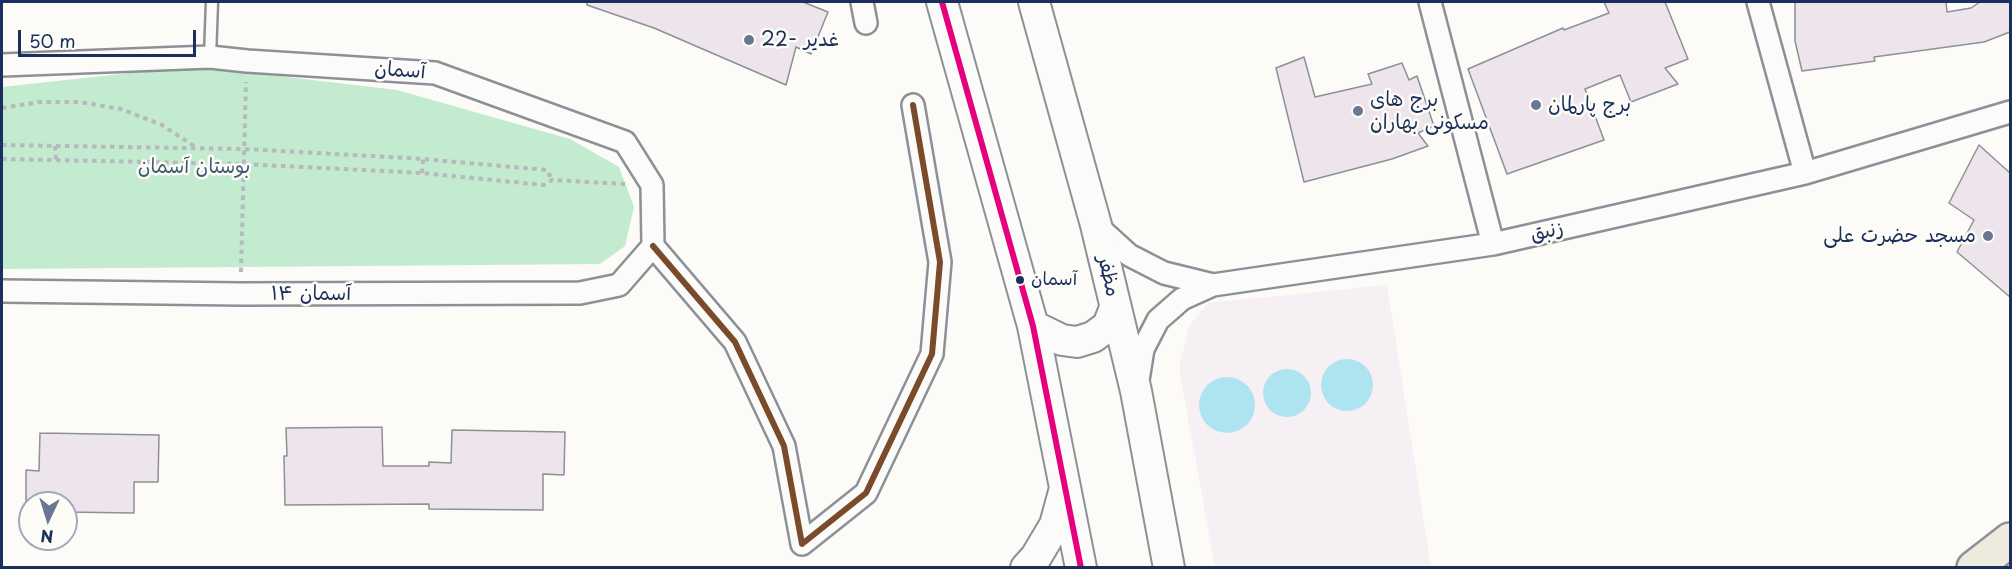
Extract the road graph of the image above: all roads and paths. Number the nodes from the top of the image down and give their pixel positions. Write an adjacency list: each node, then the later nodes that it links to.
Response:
1 (212, 2): 8 (lane)
2 (862, 2): 7 (street)
3 (942, 2): 33 (street)
4 (1034, 2): 26 (street, مظفر)
5 (1430, 2): 27 (street)
6 (1758, 2): 23 (street)
7 (866, 23)
8 (210, 57): 9 (street, آسمان); 10 (street, آسمان)
9 (247, 61): 17 (path); 28 (street, آسمان)
10 (2, 65)
11 (913, 105): 28 (street)
12 (2, 108): 16 (path)
13 (2010, 112): 23 (street, زنبق)
14 (2, 145): 15 (path)
15 (56, 146): 16 (path); 20 (path)
16 (197, 148): 17 (path)
17 (244, 149): 19 (path); 21 (path)
18 (2, 159): 20 (path)
19 (423, 159): 22 (path); 25 (path)
20 (56, 160): 21 (path)
21 (244, 164): 22 (path); 31 (path)
22 (422, 173): 25 (path)
23 (1805, 173): 27 (street, زنبق)
24 (626, 178): 25 (path)
25 (552, 180)
26 (1096, 225): 29 (street); 32 (street, مظفر)
27 (1494, 244): 29 (street, زنبق)
28 (653, 246): 31 (street, آسمان ۱۴)
29 (1213, 285): 34 (street, زنبق)
30 (2, 291): 31 (street, آسمان ۱۴)
31 (240, 294)
32 (1115, 308): 33 (street); 34 (street, مظفر)
33 (1033, 326): 35 (street)
34 (1136, 391): 37 (street, مظفر)
35 (1066, 486): 38 (street); 39 (street)
36 (2010, 540): 40 (highway)
37 (1168, 560)
38 (1026, 567)
39 (1081, 567)
40 (1974, 567)

